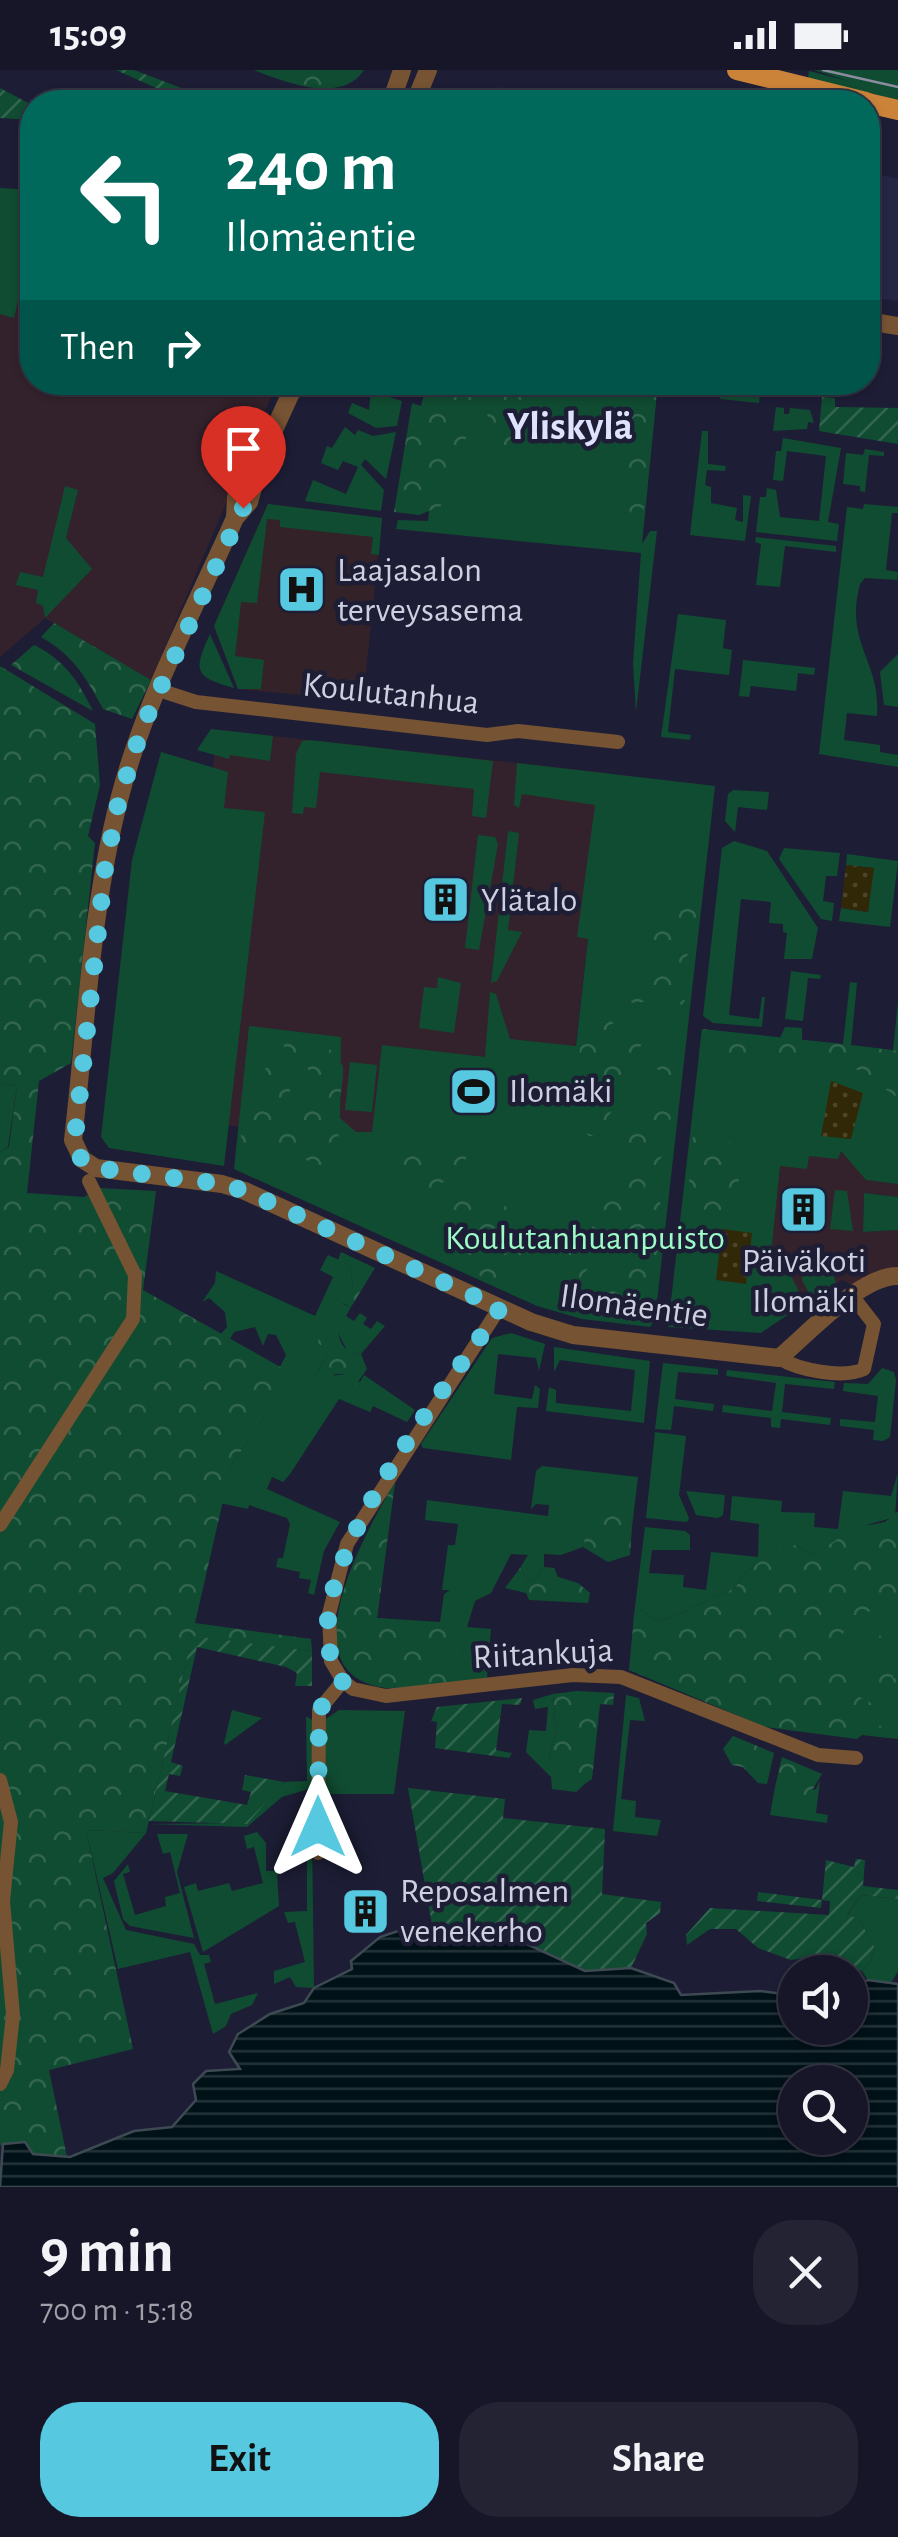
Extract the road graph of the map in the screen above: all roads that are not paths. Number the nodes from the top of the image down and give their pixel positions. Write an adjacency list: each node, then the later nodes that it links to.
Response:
1 (737, 70): 2 (main road)
2 (816, 90)
3 (290, 395): 4 (street)
4 (159, 690): 5 (street, Koulutanhua); 6 (street)
5 (618, 742)
6 (90, 1174): 9 (street, Ilomäentie); 11 (street)
7 (895, 1276): 8 (street)
8 (852, 1297): 10 (street); 10 (street, Ilomäentie)
9 (500, 1308): 10 (street, Ilomäentie); 12 (street)
10 (779, 1358)
11 (0, 1524)
12 (343, 1681): 13 (street, Riitankuja); 15 (street)
13 (856, 1758)
14 (0, 1780): 16 (street)
15 (318, 1853)
16 (0, 2084)

